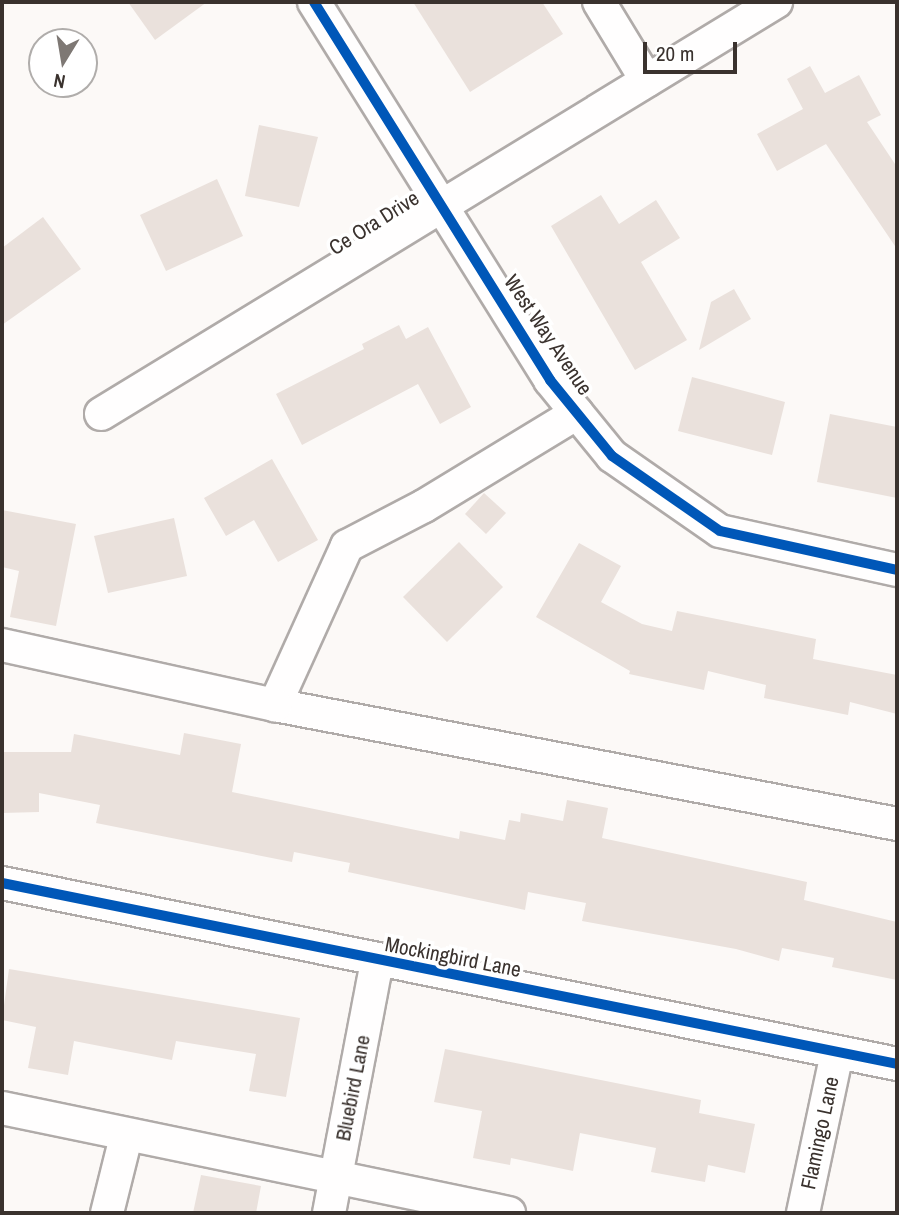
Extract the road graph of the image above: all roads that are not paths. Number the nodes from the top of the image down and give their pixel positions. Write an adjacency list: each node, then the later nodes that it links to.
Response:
1 (314, 2): 5 (street, West Way Avenue)
2 (599, 2): 4 (street)
3 (776, 2): 4 (street, Ce Ora Drive)
4 (647, 81): 5 (street, Ce Ora Drive)
5 (440, 204): 6 (street, West Way Avenue); 7 (street, Ce Ora Drive)
6 (577, 413): 8 (street, West Way Avenue); 10 (street)
7 (101, 414)
8 (897, 570)
9 (2, 645): 10 (street)
10 (275, 705): 11 (street)
11 (897, 824)
12 (2, 883): 13 (street, Mockingbird Lane)
13 (377, 962): 14 (street, Mockingbird Lane); 18 (street, Bluebird Lane)
14 (836, 1053): 15 (street, Mockingbird Lane); 22 (street, Flamingo Lane)
15 (897, 1064)
16 (2, 1108): 17 (street)
17 (126, 1137): 18 (street); 19 (street)
18 (336, 1177): 20 (street, Bluebird Lane); 21 (street)
19 (107, 1213)
20 (329, 1213)
21 (509, 1213)
22 (803, 1213)

